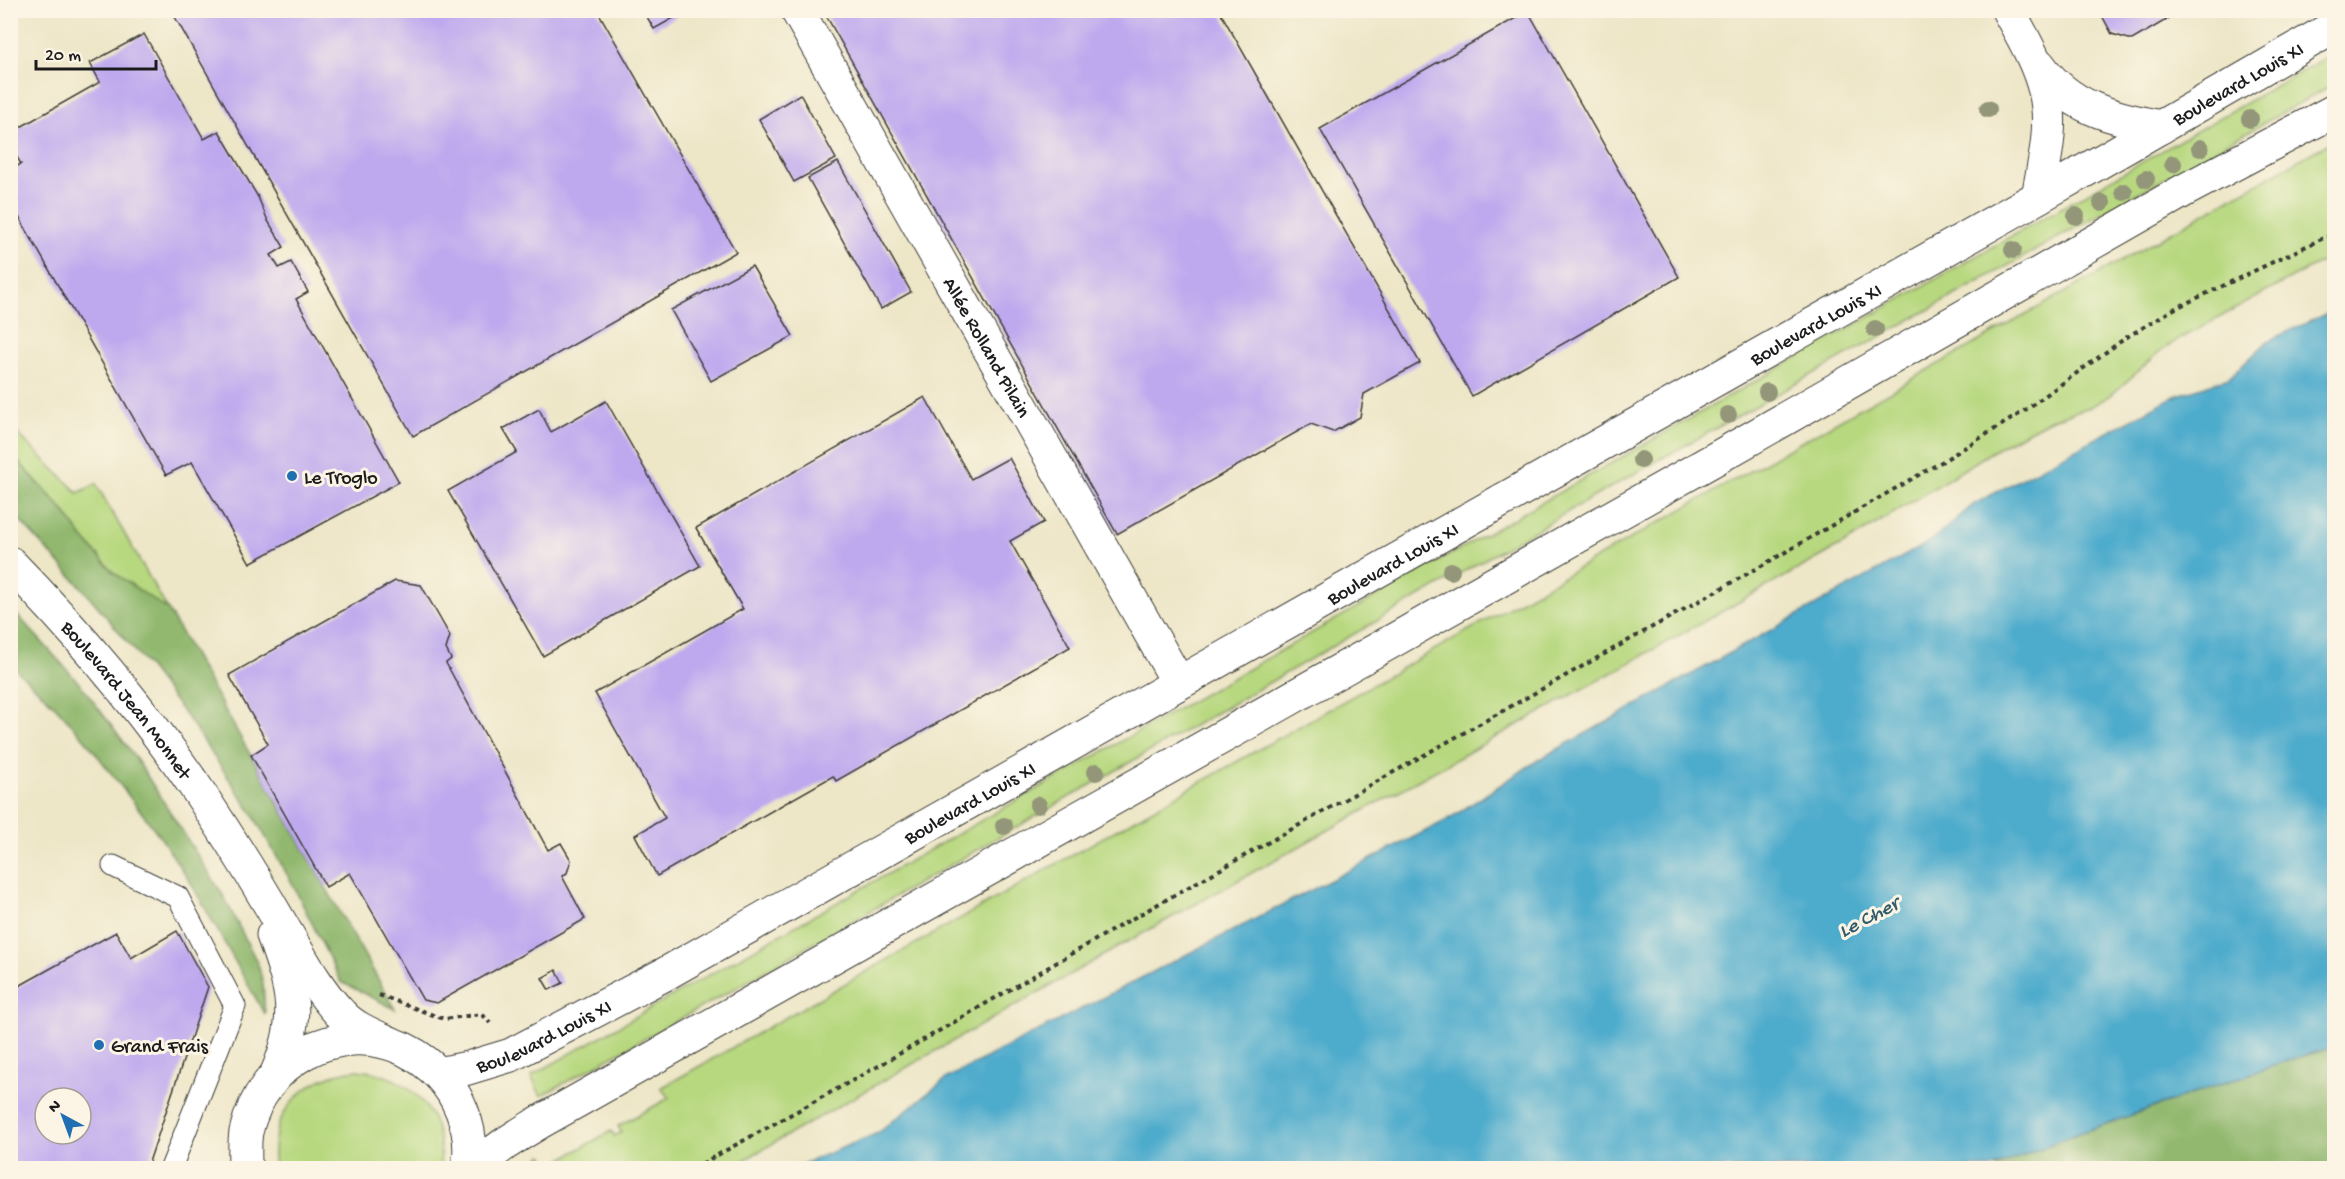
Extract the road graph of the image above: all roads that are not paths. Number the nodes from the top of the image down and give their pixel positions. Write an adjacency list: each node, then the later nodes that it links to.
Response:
1 (796, 10): 9 (main road, Allée Rolland Pilain)
2 (2008, 10): 4 (main road)
3 (2334, 27): 6 (main road, Boulevard Louis XI)
4 (2031, 54): 6 (main road); 7 (main road)
5 (2334, 111): 18 (main road)
6 (2161, 127): 7 (main road, Boulevard Louis XI)
7 (2038, 197): 9 (main road, Boulevard Louis XI)
8 (10, 563): 10 (main road, Boulevard Jean Monnet)
9 (1178, 682): 14 (main road, Boulevard Louis XI)
10 (232, 844): 12 (main road, Boulevard Jean Monnet); 13 (main road, Boulevard Jean Monnet)
11 (113, 866): 15 (lane)
12 (392, 1044): 13 (main road); 14 (main road, Boulevard Jean Monnet)
13 (277, 1073): 16 (main road)
14 (440, 1074): 17 (main road, Boulevard Jean Monnet)
15 (171, 1168)
16 (245, 1168)
17 (468, 1168)
18 (477, 1168)

